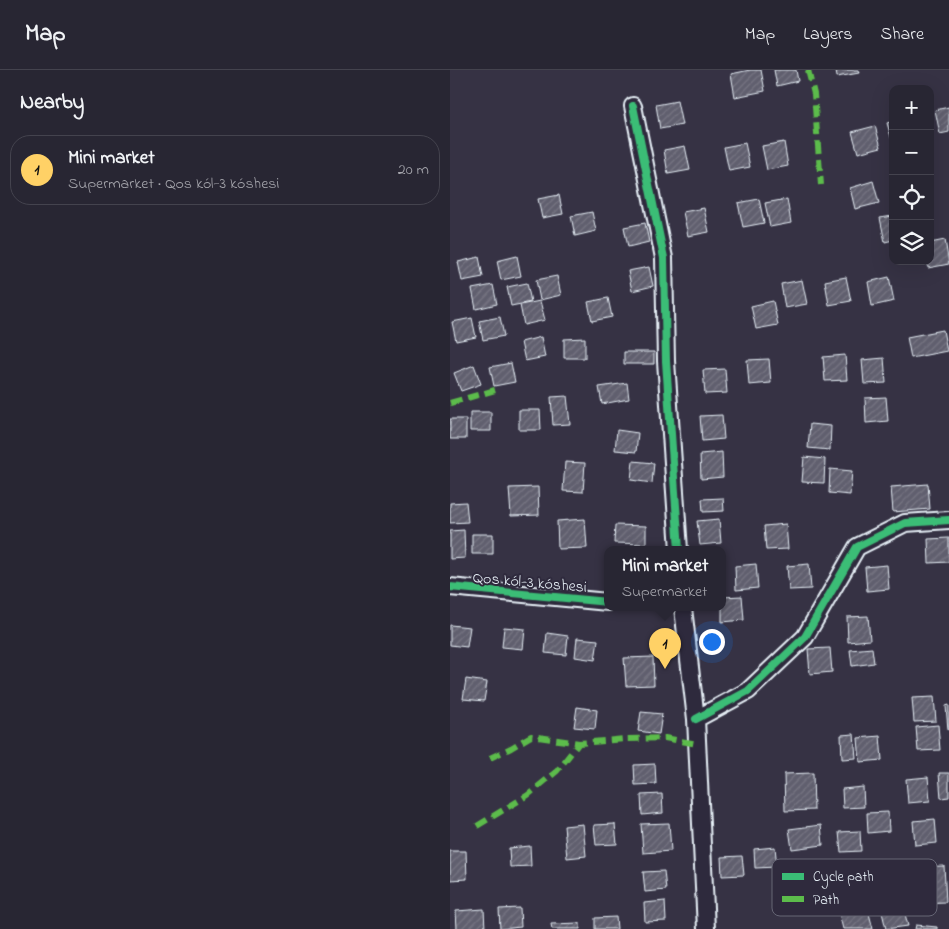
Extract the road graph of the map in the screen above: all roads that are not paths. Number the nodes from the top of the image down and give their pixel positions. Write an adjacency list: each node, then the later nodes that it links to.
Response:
1 (633, 106): 3 (street)
2 (949, 520): 7 (street)
3 (679, 546)
4 (450, 587): 5 (street, Qos kól-3 kóshesi)
5 (604, 602)
6 (678, 611): 7 (street)
7 (696, 718): 8 (street)
8 (706, 929)

